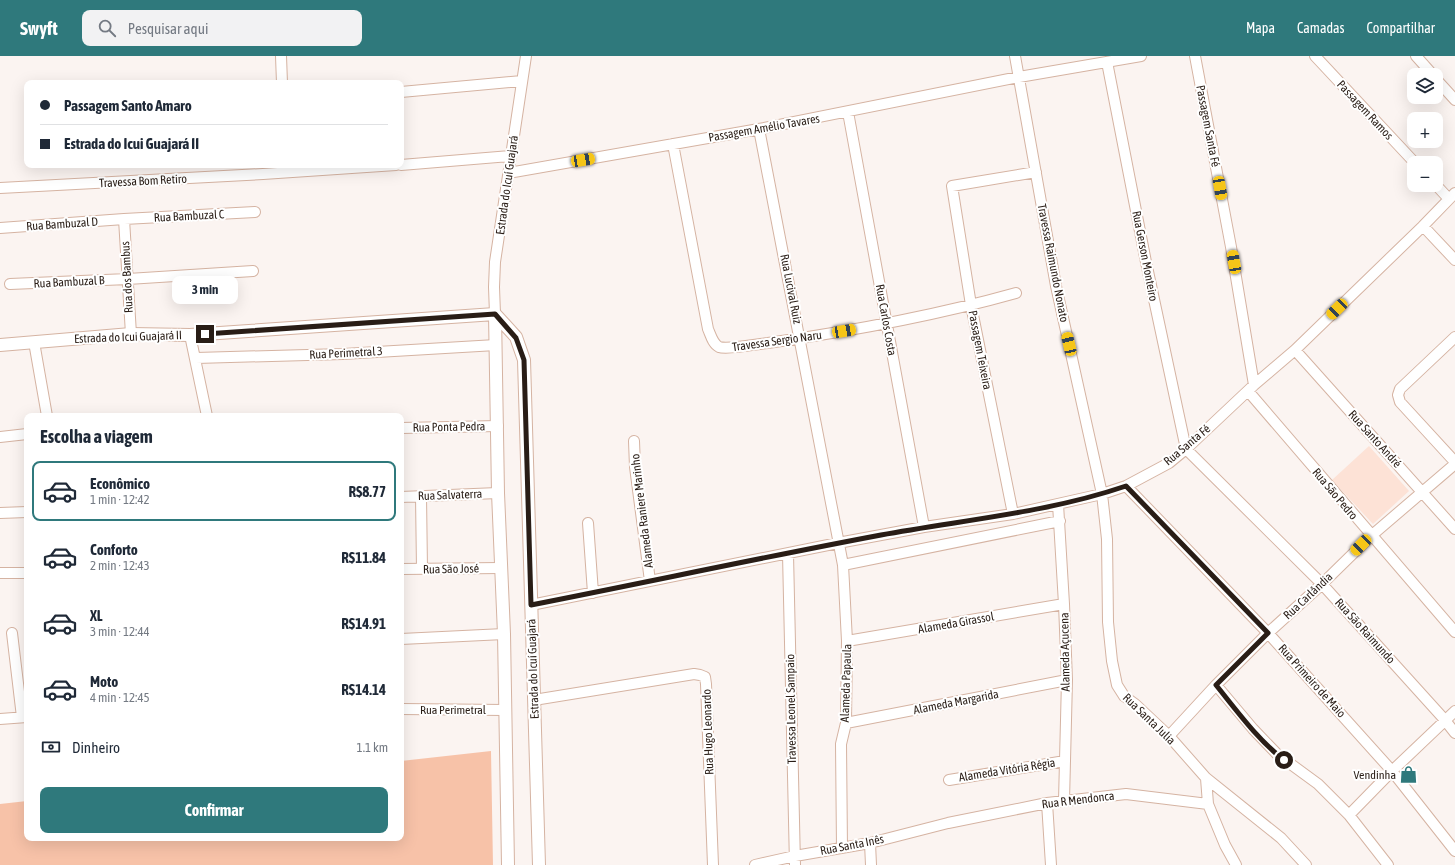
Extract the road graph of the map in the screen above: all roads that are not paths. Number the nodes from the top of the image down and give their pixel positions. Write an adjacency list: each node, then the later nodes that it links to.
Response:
1 (281, 56): 11 (street)
2 (526, 56): 12 (street, Estrada do Icuí Guajará)
3 (1015, 56): 10 (street, Travessa Raimundo Nonato)
4 (1141, 56): 8 (street, Passagem Amélio Tavares)
5 (1195, 56): 51 (street, Passagem Santa Fé)
6 (1315, 56): 20 (street, Passagem Ramos)
7 (1416, 56): 9 (street)
8 (1110, 60): 10 (street, Passagem Amélio Tavares); 59 (street, Rua Gerson Monteiro)
9 (1427, 68)
10 (1019, 77): 16 (street, Passagem Amélio Tavares); 24 (street, Travessa Raimundo Nonato)
11 (282, 80)
12 (522, 81): 14 (street); 19 (street, Estrada do Icuí Guajará)
13 (1443, 87): 15 (street)
14 (404, 92)
15 (1455, 100)
16 (848, 112): 17 (street, Passagem Amélio Tavares); 40 (street, Rua Carlos Costa)
17 (759, 129): 18 (street, Passagem Amélio Tavares); 44 (street, Rua Lucival Ruiz)
18 (673, 144): 25 (street, Passagem Amélio Tavares); 44 (street, Travessa Sergio Naru)
19 (511, 156): 21 (street); 25 (street, Estrada do Icuí Guajará)
20 (1409, 156)
21 (404, 165)
22 (314, 168): 23 (street, Travessa Bom Retiro)
23 (286, 169): 26 (street, Travessa Bom Retiro)
24 (1036, 172): 38 (street, Passagem Teixeira); 64 (street, Travessa Raimundo Nonato)
25 (508, 173): 39 (street, Estrada do Icuí Guajará)
26 (0, 188)
27 (1443, 190): 28 (street)
28 (1452, 196): 31 (street, Rua Santa Fé)
29 (254, 212): 30 (street, Rua Bambuzal C)
30 (124, 219): 32 (street, Rua Bambuzal D); 35 (street, Rua dos Bambus)
31 (1423, 226): 33 (street); 49 (street, Rua Santa Fé)
32 (0, 228)
33 (1455, 260)
34 (253, 271): 35 (street, Rua Bambuzal B)
35 (128, 279): 36 (street, Rua Bambuzal B); 41 (street, Rua dos Bambus)
36 (10, 284)
37 (1016, 293): 38 (street, Travessa Sergio Naru)
38 (971, 305): 40 (street, Travessa Sergio Naru); 70 (street, Passagem Teixeira)
39 (495, 314): 42 (main road, Estrada do Icui Guajará II); 47 (main road, Estrada do Icuí Guajará); 48 (main road, Estrada do Icuí Guajará)
40 (887, 324): 44 (street, Travessa Sergio Naru); 73 (street, Rua Carlos Costa)
41 (131, 334): 42 (main road, Estrada do Icui Guajará II); 45 (main road, Estrada do Icui Guajará II)
42 (190, 335): 50 (street)
43 (1455, 337): 60 (street)
44 (800, 338): 76 (street, Rua Lucival Ruiz)
45 (34, 342): 46 (main road, Estrada do Icui Guajará II); 52 (street)
46 (0, 345)
47 (496, 345): 48 (main road); 50 (street, Rua Perimetral 3); 54 (main road, Estrada do Icuí Guajará)
48 (520, 349): 88 (main road, Estrada do Icuí Guajará)
49 (1294, 350): 51 (street, Rua Santa Fé); 62 (street, Rua Santo André)
50 (196, 358): 53 (street)
51 (1251, 388): 59 (street, Rua Santa Fé); 75 (street, Rua São Pedro)
52 (46, 413)
53 (206, 413)
54 (498, 426): 55 (street, Rua Ponta Pedra); 63 (main road, Estrada do Icuí Guajará)
55 (404, 428)
56 (24, 434): 57 (street)
57 (0, 437)
58 (634, 441): 84 (street, Alameda Raniere Marinho)
59 (1186, 449): 61 (street, Rua Santa Fé); 85 (street, Rua São Raimundo)
60 (1455, 463): 62 (street, Rua Carlândia)
61 (1126, 486): 64 (street, Rua Santa Fé); 91 (street, Rua Primeiro de Maio)
62 (1422, 492): 74 (street, Rua Santo André); 75 (street, Rua Carlândia)
63 (498, 493): 65 (street, Rua Salvaterra); 79 (main road, Estrada do Icuí Guajará)
64 (1102, 494): 67 (street, Rua Santa Fé); 106 (street, Rua Santa Julia)
65 (421, 496): 66 (street, Rua Salvaterra); 81 (street)
66 (404, 498)
67 (1058, 504): 70 (street, Rua Santa Fé); 71 (street, Alameda Açucena)
68 (24, 512): 69 (street)
69 (0, 514)
70 (1014, 514): 73 (street, Rua Santa Fé)
71 (1060, 521): 78 (street); 87 (street, Alameda Açucena)
72 (588, 523): 86 (street)
73 (924, 528): 76 (street, Rua Santa Fé)
74 (1455, 529)
75 (1371, 536): 85 (street, Rua Carlândia); 90 (street, Rua São Pedro)
76 (838, 543): 77 (street, Rua Santa Fé); 78 (street, Alameda Papaula)
77 (788, 554): 84 (street, Rua Santa Fé); 119 (street, Travessa Leonel Sampaio)
78 (843, 566): 94 (street, Alameda Papaula)
79 (501, 568): 81 (street, Rua São José); 92 (main road, Estrada do Icuí Guajará)
80 (404, 569): 81 (street, Rua São José)
81 (422, 569)
82 (0, 572): 83 (street)
83 (24, 573)
84 (650, 581): 86 (street, Rua Santa Fé)
85 (1322, 584): 91 (street, Rua Carlândia); 103 (street, Rua São Raimundo)
86 (593, 593): 88 (street, Rua Santa Fé)
87 (1064, 604): 94 (street, Alameda Girassol); 95 (street, Alameda Açucena)
88 (531, 605): 97 (main road, Estrada do Icuí Guajará)
89 (12, 632): 101 (street)
90 (1455, 632)
91 (1268, 633): 96 (street, Rua Carlândia); 108 (street, Rua Primeiro de Maio)
92 (504, 634): 93 (street); 99 (main road, Estrada do Icuí Guajará)
93 (404, 640)
94 (847, 641): 104 (street, Alameda Papaula)
95 (1067, 680): 104 (street, Alameda Margarida); 107 (street, Alameda Açucena)
96 (1216, 685): 106 (street, Rua Carlândia); 114 (street)
97 (534, 700): 121 (main road, Estrada do Icuí Guajará); 122 (street, Rua Hugo Leonardo)
98 (404, 709): 99 (street, Rua Perimetral)
99 (505, 710): 120 (main road, Estrada do Icuí Guajará)
100 (1455, 711): 103 (street)
101 (24, 717): 102 (street)
102 (0, 718)
103 (1446, 721): 105 (street, Rua São Raimundo); 108 (street)
104 (846, 723): 117 (street, Alameda Papaula)
105 (1455, 733)
106 (1168, 736): 109 (street, Rua Santa Julia)
107 (1065, 761): 110 (street, Alameda Vitória Régia); 111 (street, Alameda Açucena)
108 (1392, 771): 114 (street); 118 (street, Rua Primeiro de Maio)
109 (1206, 778): 113 (street); 127 (street, Rua Santa Julia)
110 (948, 780)
111 (1064, 801): 112 (street, Rua R Mendonca); 113 (street, Rua R Mendonca)
112 (1047, 803): 115 (street, Rua R Mendonca); 125 (street)
113 (1208, 804): 126 (street)
114 (1349, 815): 128 (street)
115 (948, 823): 116 (street, Rua Santa Inês)
116 (870, 843): 117 (street, Rua Santa Inês); 124 (street)
117 (842, 848): 119 (street, Rua Santa Inês)
118 (1455, 851)
119 (795, 860): 123 (street, Rua Santa Inês)
120 (508, 865)
121 (539, 865)
122 (713, 865)
123 (755, 865)
124 (871, 865)
125 (1051, 865)
126 (1236, 865)
127 (1306, 865)
128 (1388, 865)

